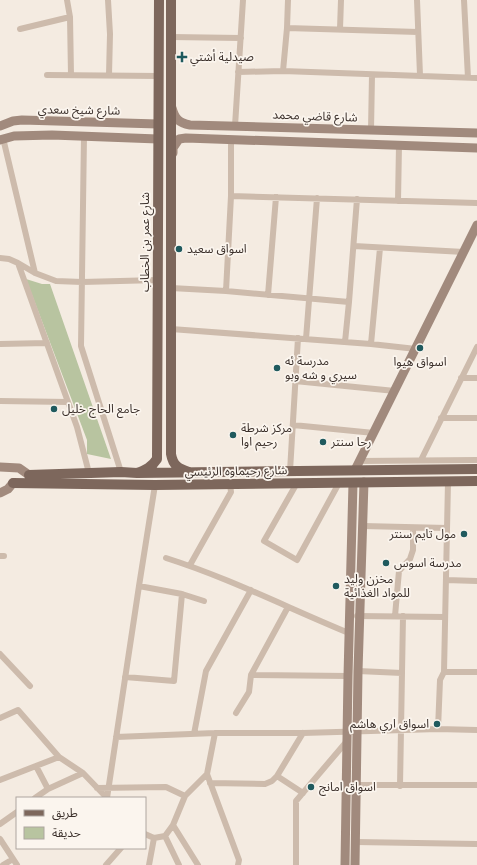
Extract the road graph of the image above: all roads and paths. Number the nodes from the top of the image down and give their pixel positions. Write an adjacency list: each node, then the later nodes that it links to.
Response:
1 (67, 0): 10 (street)
2 (108, 0): 21 (street)
3 (159, 0): 24 (main road, شارع عمر بن الخطاب)
4 (171, 0): 15 (main road)
5 (243, 0): 16 (street)
6 (288, 0): 11 (street)
7 (341, 0): 13 (street)
8 (417, 0): 14 (street)
9 (464, 0): 25 (street)
10 (70, 17): 12 (street); 20 (street)
11 (287, 28): 13 (street); 17 (street)
12 (20, 29)
13 (340, 29): 14 (street)
14 (418, 32): 23 (street)
15 (171, 37): 16 (street); 27 (main road)
16 (241, 38): 18 (street)
17 (283, 71): 18 (street); 22 (street)
18 (238, 72): 30 (street)
19 (47, 75): 20 (street)
20 (71, 75): 21 (street)
21 (109, 75): 24 (street)
22 (372, 75): 23 (street); 32 (street)
23 (420, 75): 25 (street)
24 (158, 76): 28 (main road, شارع عمر بن الخطاب)
25 (468, 78): 26 (street)
26 (477, 78)
27 (171, 98): 30 (street, شارع قاضي محمد); 41 (main road)
28 (158, 124): 29 (street, شارع شيخ سعدي); 36 (main road, شارع عمر بن الخطاب)
29 (0, 126)
30 (235, 126): 31 (street, شارع قاضي محمد)
31 (338, 129): 32 (street, شارع قاضي محمد); 38 (street)
32 (371, 130): 33 (street, شارع قاضي محمد)
33 (477, 133)
34 (84, 136): 35 (street); 36 (street); 58 (street)
35 (2, 139): 56 (street)
36 (158, 139): 49 (main road, شارع عمر بن الخطاب)
37 (231, 140): 38 (street); 41 (street); 42 (street)
38 (338, 143): 39 (street)
39 (399, 145): 40 (street); 46 (street)
40 (477, 148)
41 (171, 161): 50 (main road)
42 (231, 196): 43 (street); 60 (street)
43 (276, 197): 44 (street); 61 (street)
44 (317, 198): 45 (street); 62 (street)
45 (357, 199): 46 (street); 51 (street)
46 (398, 201): 47 (street)
47 (477, 203)
48 (477, 225): 53 (street)
49 (158, 237): 50 (main road); 57 (main road, شارع عمر بن الخطاب)
50 (171, 237): 59 (main road)
51 (354, 246): 52 (street); 63 (street)
52 (380, 248): 53 (street); 70 (street)
53 (464, 252): 72 (street)
54 (0, 258): 55 (street)
55 (18, 263): 56 (street); 68 (street)
56 (34, 273): 58 (street)
57 (158, 280): 58 (street); 77 (main road, شارع عمر بن الخطاب)
58 (82, 282): 94 (street)
59 (171, 288): 60 (street); 64 (main road)
60 (226, 291): 61 (street)
61 (268, 295): 62 (street)
62 (309, 299): 63 (street); 66 (street)
63 (349, 302): 67 (street)
64 (171, 329): 65 (street); 76 (main road)
65 (298, 338): 66 (street); 75 (street)
66 (306, 339): 67 (street)
67 (345, 342): 70 (street)
68 (46, 343): 69 (street); 80 (street)
69 (0, 344)
70 (371, 344): 72 (street)
71 (477, 347): 73 (street)
72 (416, 349): 78 (street)
73 (461, 378): 74 (street); 81 (street)
74 (477, 378)
75 (295, 381): 78 (street); 83 (street)
76 (171, 386): 77 (main road); 85 (main road)
77 (158, 387): 86 (main road, شارع عمر بن الخطاب)
78 (395, 391): 84 (street)
79 (0, 401): 80 (street)
80 (68, 402): 96 (street)
81 (441, 418): 82 (street); 87 (street)
82 (477, 418)
83 (293, 425): 84 (street); 93 (street)
84 (374, 433): 89 (street)
85 (172, 458): 86 (main road); 95 (main road)
86 (157, 459): 97 (main road)
87 (421, 460): 88 (street); 89 (street)
88 (477, 460)
89 (357, 466): 91 (main road, شارع رحيماوه الرئيسي); 93 (main road, شارع رحيماوه الرئيسي)
90 (0, 467): 98 (street, شارع رحيماوه الرئيسي)
91 (477, 469)
92 (264, 471): 93 (main road, شارع رحيماوه الرئيسي); 95 (main road, شارع رحيماوه الرئيسي); 104 (main road)
93 (286, 471): 105 (main road)
94 (121, 472): 96 (main road, شارع رحيماوه الرئيسي); 97 (main road, شارع رحيماوه الرئيسي)
95 (189, 472): 97 (main road, شارع رحيماوه الرئيسي)
96 (89, 473): 98 (main road, شارع رحيماوه الرئيسي)
97 (137, 473)
98 (29, 475)
99 (477, 481): 100 (main road, شارع رحيماوه الرئيسي)
100 (448, 482): 108 (main road, شارع رحيماوه الرئيسي); 113 (street)
101 (12, 483): 107 (main road, شارع رحيماوه الرئيسي); 110 (street, شارع رحيماوه الرئيسي)
102 (339, 483): 106 (main road, شارع رحيماوه الرئيسي); 106 (street); 109 (main road, شارع رحيماوه الرئيسي)
103 (230, 484): 104 (main road, شارع رحيماوه الرئيسي); 107 (main road, شارع رحيماوه الرئيسي); 115 (street)
104 (264, 484): 105 (main road, شارع رحيماوه الرئيسي)
105 (282, 484): 106 (main road, شارع رحيماوه الرئيسي)
106 (297, 484)
107 (155, 485): 118 (street)
108 (364, 487): 109 (main road, شارع رحيماوه الرئيسي); 111 (street)
109 (353, 488): 123 (street)
110 (0, 493)
111 (362, 526): 112 (street); 124 (street)
112 (413, 528): 113 (street); 125 (street)
113 (447, 528): 116 (street)
114 (166, 558): 115 (street)
115 (190, 566): 119 (street)
116 (446, 580): 117 (street); 127 (street)
117 (477, 581)
118 (139, 586): 120 (street); 136 (street)
119 (251, 590): 122 (street); 146 (street)
120 (182, 594): 121 (street); 136 (street)
121 (204, 601)
122 (288, 607): 128 (street); 134 (street)
123 (350, 616): 124 (street); 128 (street)
124 (360, 616): 125 (street); 130 (street)
125 (395, 616): 126 (street)
126 (403, 616): 127 (street); 133 (street)
127 (445, 617): 131 (street)
128 (349, 633): 135 (street)
129 (0, 654): 137 (street)
130 (358, 671): 133 (street); 142 (street)
131 (444, 672): 132 (street); 140 (street)
132 (477, 672)
133 (402, 673): 143 (street)
134 (251, 675): 135 (street); 138 (street)
135 (348, 676): 147 (street)
136 (125, 677): 148 (street)
137 (30, 686)
138 (236, 713)
139 (0, 718): 149 (street)
140 (438, 729): 141 (street); 143 (street)
141 (477, 730)
142 (358, 731): 143 (street); 147 (street); 156 (street)
143 (401, 731): 158 (street)
144 (215, 732): 145 (street); 146 (street); 152 (street)
145 (303, 733): 147 (street); 153 (street)
146 (194, 734): 148 (street)
147 (347, 736): 162 (street); 186 (street)
148 (116, 737): 160 (street)
149 (59, 757): 150 (street); 151 (street)
150 (36, 766): 154 (street); 161 (street)
151 (83, 773): 159 (street); 161 (street)
152 (207, 774): 155 (street); 163 (street)
153 (277, 776): 155 (street); 162 (street)
154 (0, 780)
155 (210, 783): 184 (street)
156 (357, 785): 158 (street); 174 (street)
157 (477, 785): 158 (street)
158 (400, 786)
159 (97, 788): 160 (street); 165 (street)
160 (109, 788): 163 (street); 166 (street)
161 (48, 789): 164 (street)
162 (303, 793): 185 (street)
163 (185, 796): 169 (street)
164 (36, 797)
165 (106, 797)
166 (107, 797)
167 (16, 813): 168 (street)
168 (0, 824)
169 (173, 825): 171 (street); 183 (street)
170 (146, 834): 172 (street)
171 (165, 836): 172 (street); 182 (street)
172 (154, 838): 181 (street)
173 (0, 839): 177 (street)
174 (356, 842): 175 (street); 187 (street)
175 (477, 844)
176 (120, 849): 180 (street)
177 (13, 859): 178 (street); 179 (street)
178 (3, 865)
179 (17, 865)
180 (106, 865)
181 (149, 865)
182 (178, 865)
183 (198, 865)
184 (238, 865)
185 (296, 865)
186 (345, 865)
187 (356, 865)

